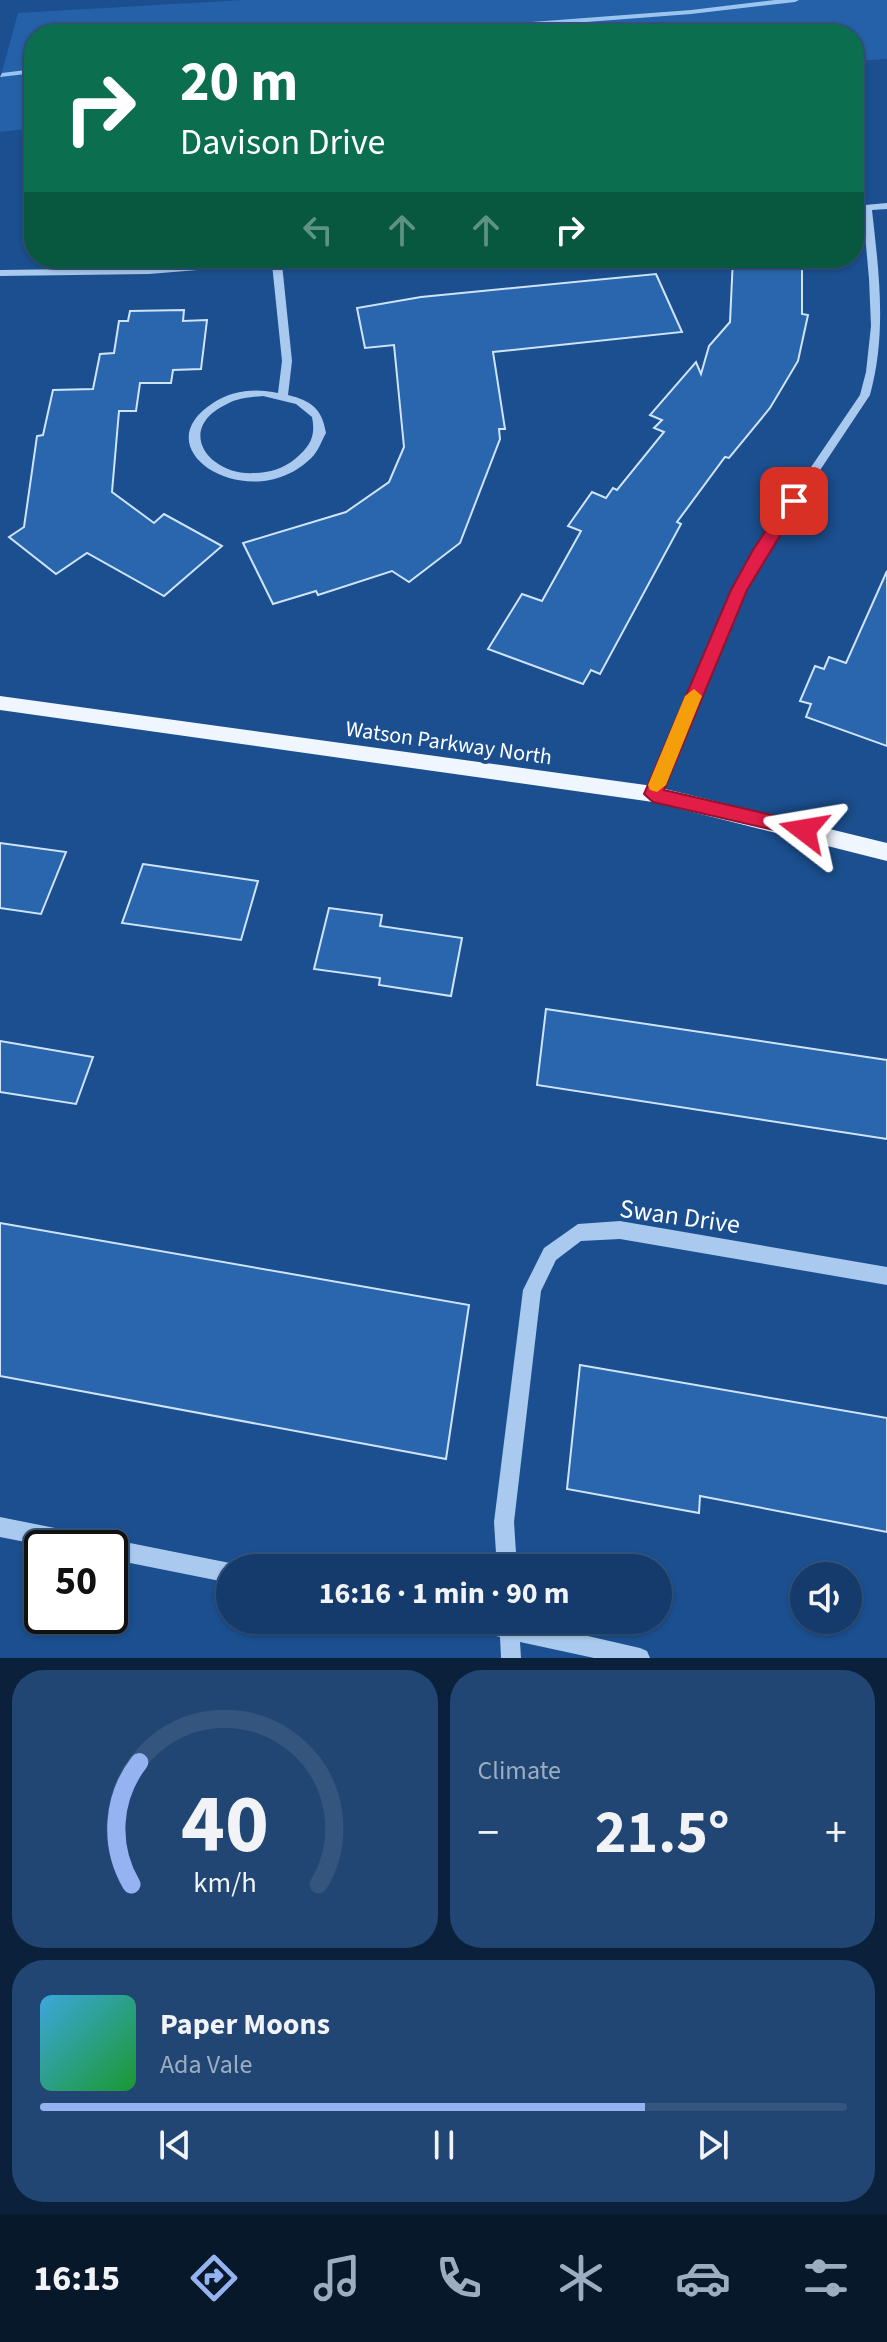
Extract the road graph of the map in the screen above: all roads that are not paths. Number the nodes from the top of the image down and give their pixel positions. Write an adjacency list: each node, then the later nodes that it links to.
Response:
1 (887, 206): 2 (street)
2 (864, 209)
3 (864, 237): 9 (street)
4 (192, 268): 6 (street)
5 (278, 268): 7 (street)
6 (0, 273)
7 (283, 395): 7 (street)
8 (0, 703): 9 (main road, Watson Parkway North)
9 (653, 794): 10 (main road, Watson Parkway North)
10 (887, 852)
11 (887, 1276): 15 (street, Swan Drive)
12 (0, 1527): 13 (street)
13 (24, 1532)
14 (128, 1553): 16 (street)
15 (506, 1554)
16 (216, 1570)
17 (510, 1634): 19 (street)
18 (548, 1634): 20 (street)
19 (511, 1658)
20 (640, 1658)

